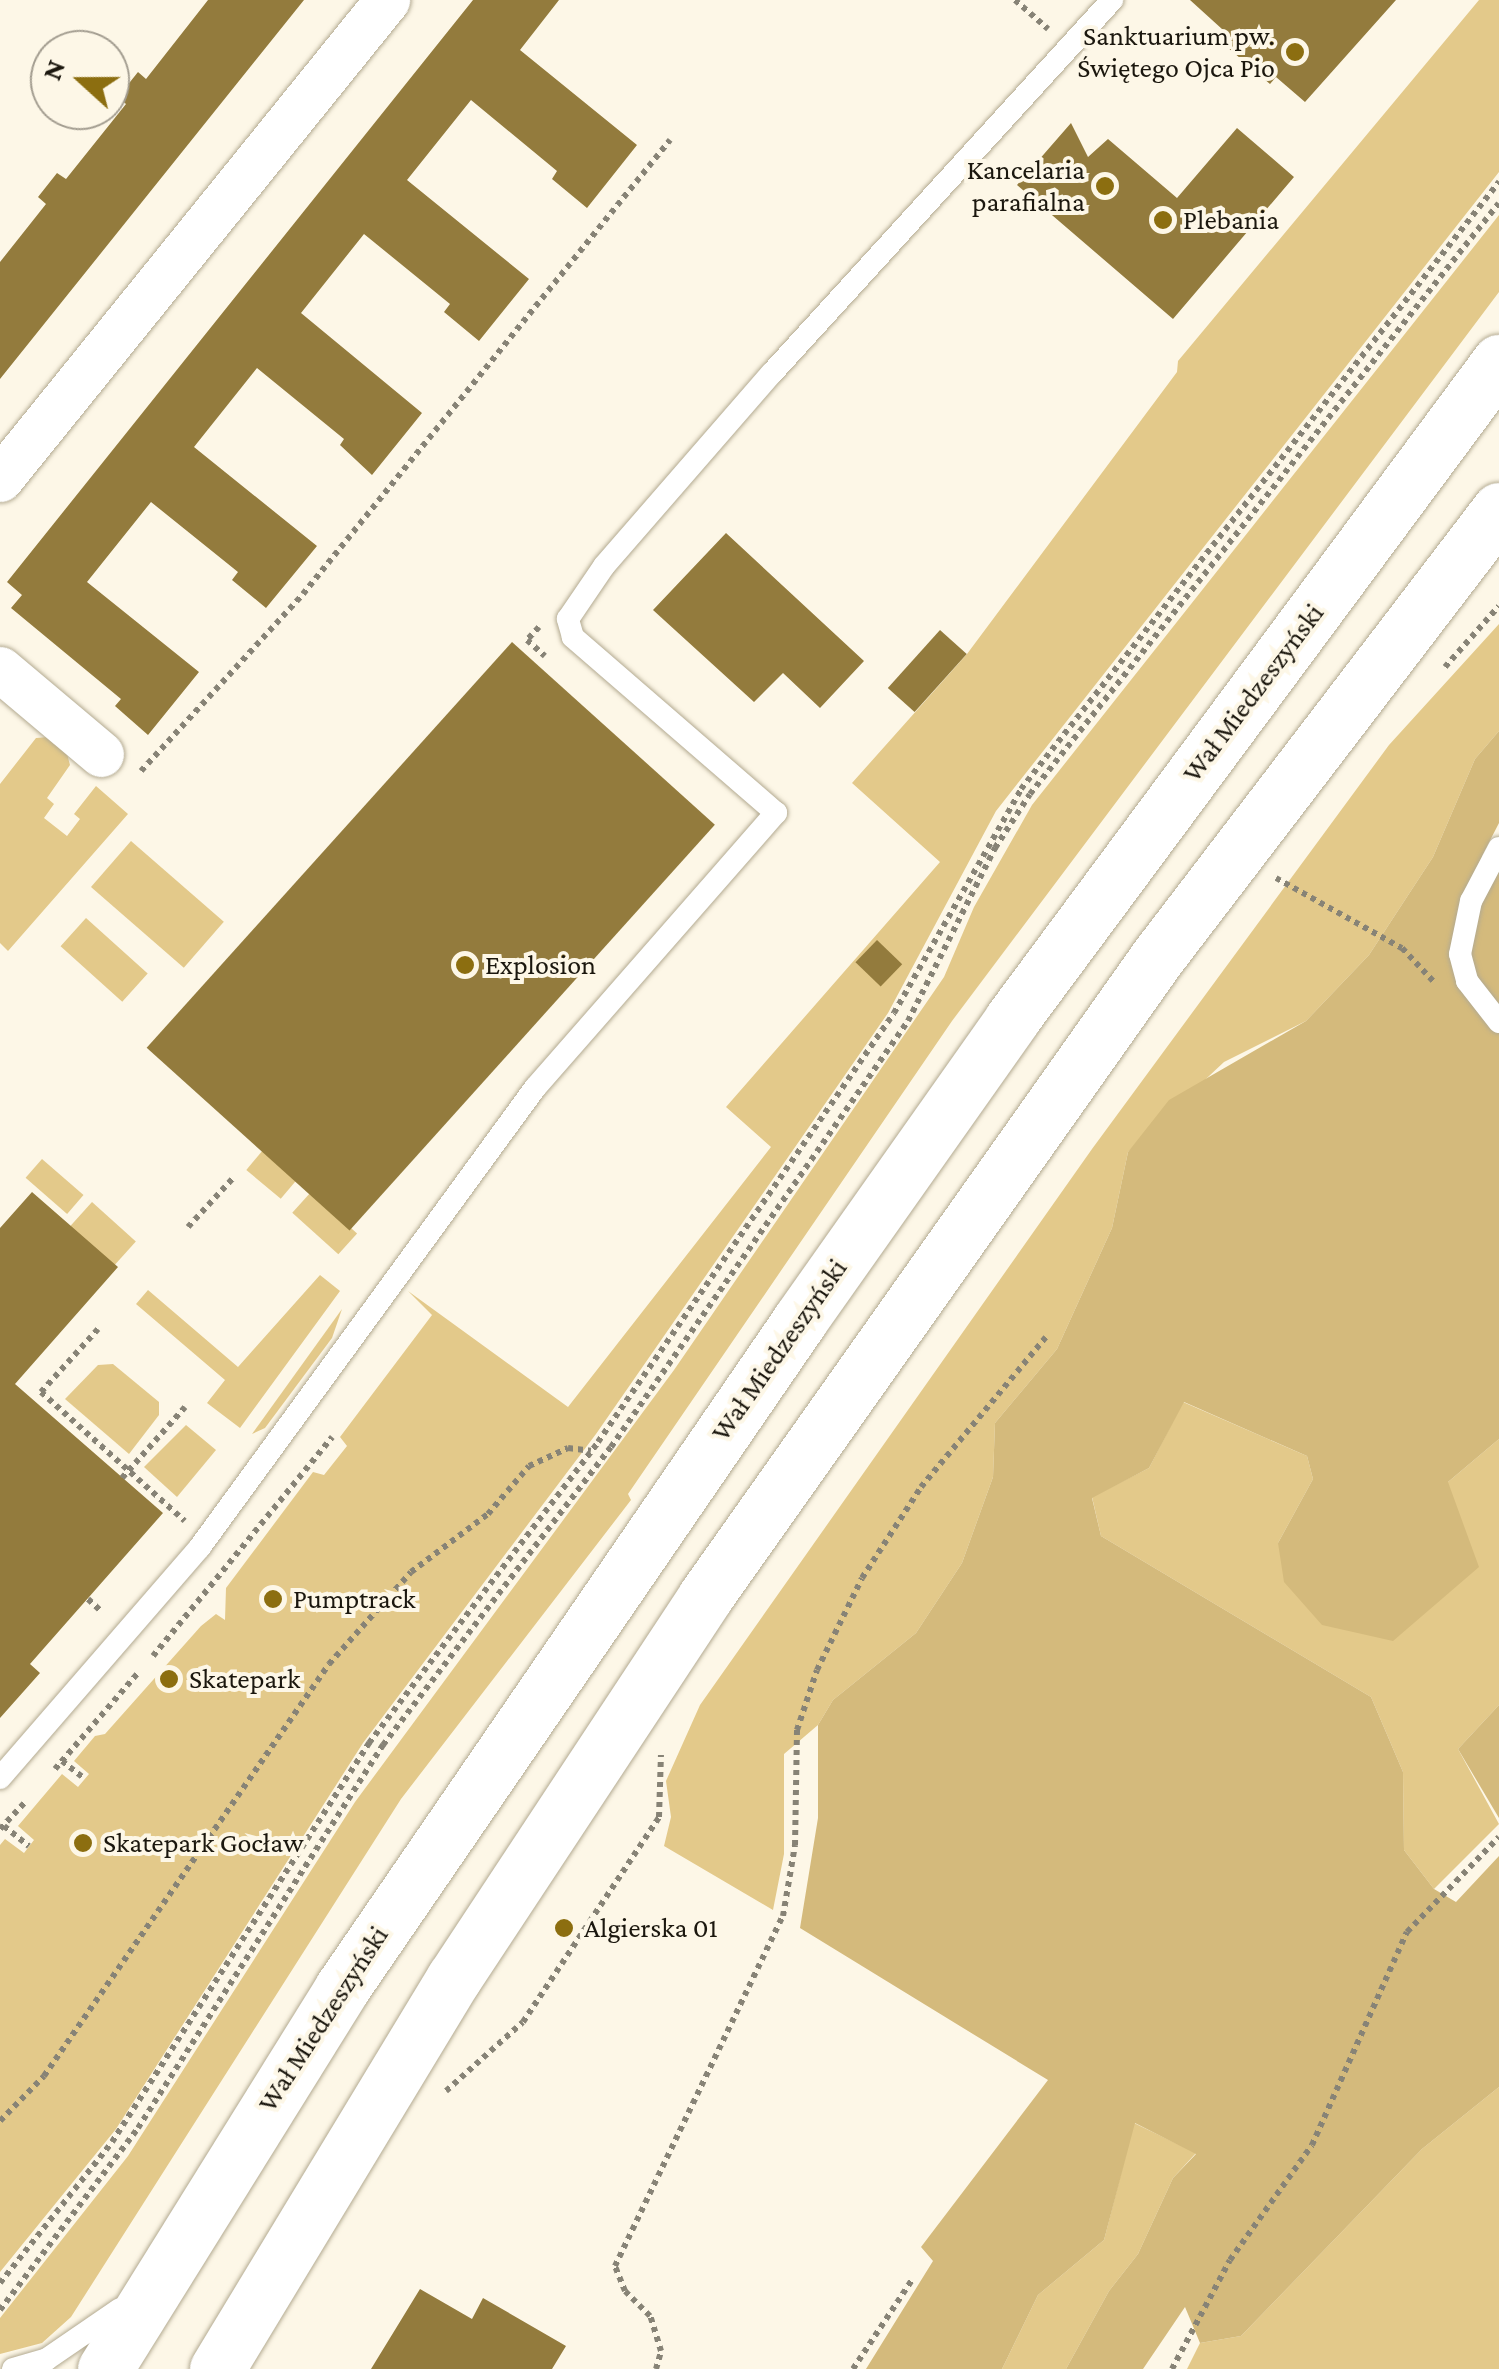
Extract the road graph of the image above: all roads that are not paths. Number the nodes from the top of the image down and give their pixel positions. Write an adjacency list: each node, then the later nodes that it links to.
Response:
1 (387, 0): 4 (street)
2 (1112, 0): 10 (lane)
3 (1499, 362): 11 (main road, Wał Miedzeszyński)
4 (0, 478)
5 (1499, 510): 14 (main road)
6 (0, 669): 7 (street)
7 (101, 754)
8 (1499, 848): 9 (lane)
9 (1499, 1022)
10 (0, 1778)
11 (158, 2279): 12 (lane); 13 (main road, Wał Miedzeszyński)
12 (13, 2369)
13 (104, 2369)
14 (218, 2369)

